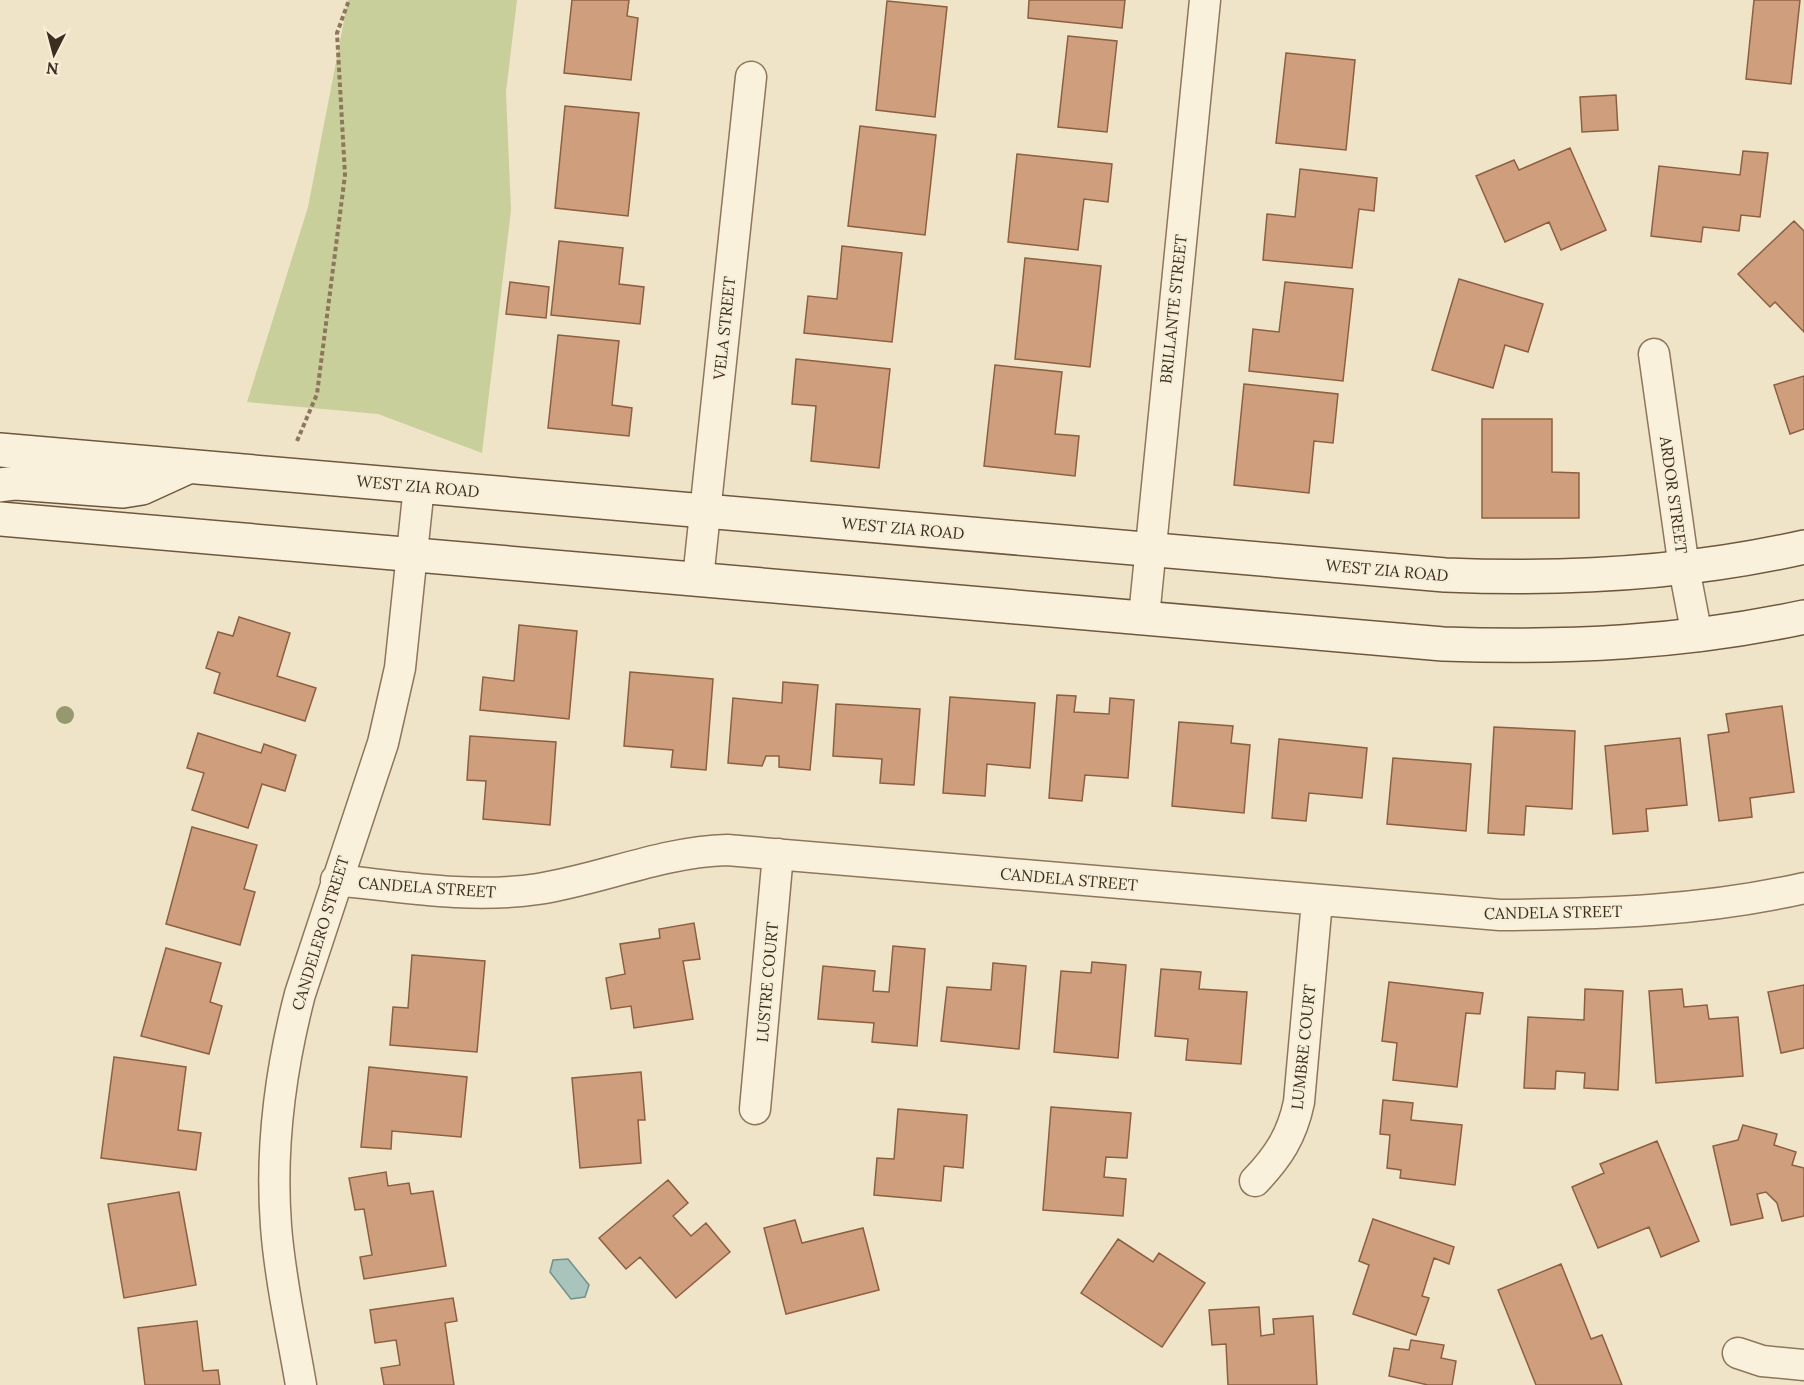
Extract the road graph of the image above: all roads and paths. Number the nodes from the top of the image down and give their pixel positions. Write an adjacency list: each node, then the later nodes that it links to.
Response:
1 (350, 0): 5 (path)
2 (1205, 0): 13 (street, BRILLANTE STREET)
3 (752, 77): 10 (street, VELA STREET)
4 (1654, 354): 15 (street, ARDOR STREET)
5 (295, 447)
6 (0, 450): 7 (main road, WEST ZIA ROAD)
7 (190, 466): 8 (main road); 9 (main road, WEST ZIA ROAD)
8 (0, 485)
9 (419, 486): 10 (main road, WEST ZIA ROAD); 14 (street, CANDELERO STREET)
10 (705, 511): 13 (main road, WEST ZIA ROAD); 16 (street, VELA STREET)
11 (0, 519): 14 (main road)
12 (1804, 547): 15 (main road, WEST ZIA ROAD)
13 (1149, 549): 15 (main road, WEST ZIA ROAD); 17 (street, BRILLANTE STREET)
14 (411, 554): 16 (main road); 21 (street, CANDELERO STREET)
15 (1684, 568): 19 (street, ARDOR STREET)
16 (698, 579): 17 (main road)
17 (1144, 617): 19 (main road)
18 (1804, 617): 19 (main road)
19 (1697, 636)
20 (778, 854): 21 (street, CANDELA STREET); 23 (street, CANDELA STREET); 24 (street, LUSTRE COURT)
21 (336, 880): 28 (street, CANDELERO STREET)
22 (1804, 888): 23 (street, CANDELA STREET)
23 (1317, 900): 25 (street, LUMBRE COURT)
24 (755, 1109)
25 (1255, 1181)
26 (1738, 1353): 27 (street)
27 (1804, 1365)
28 (301, 1385)

